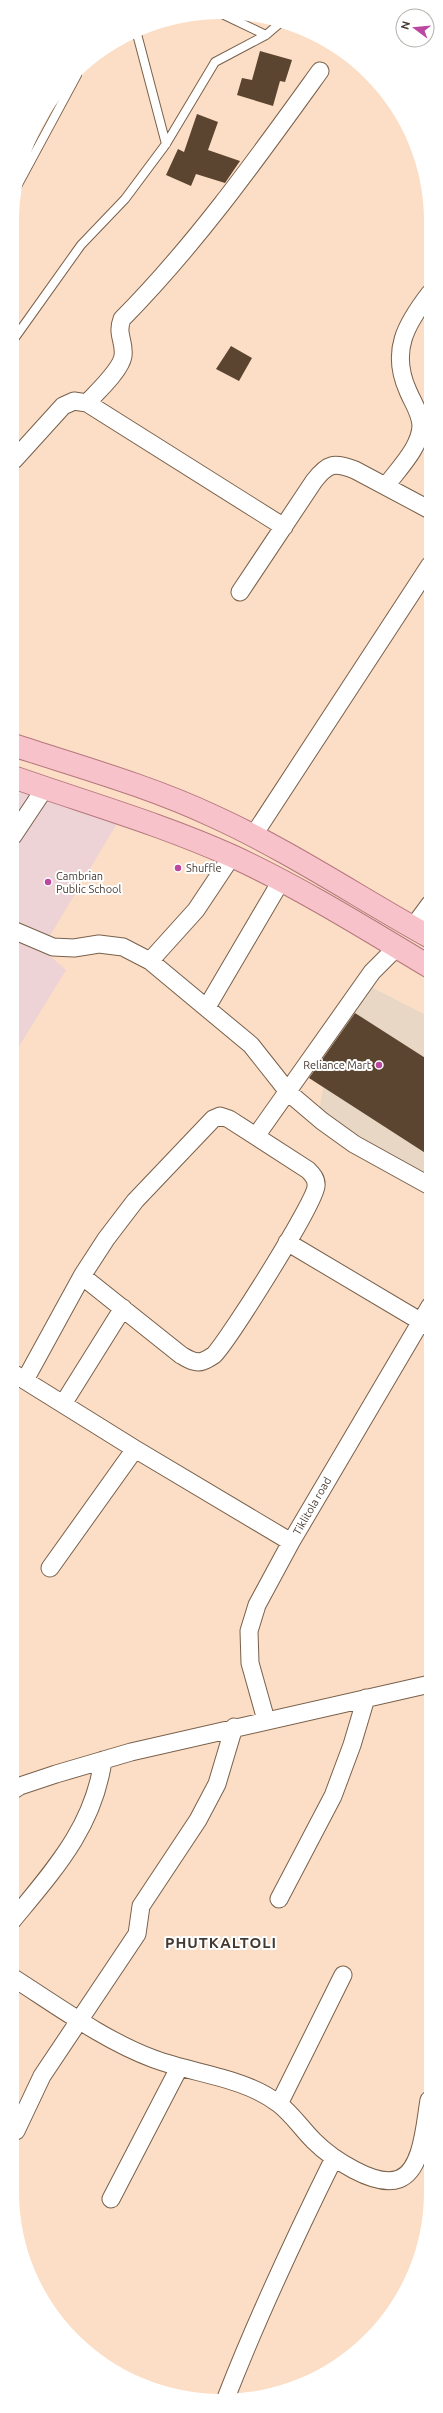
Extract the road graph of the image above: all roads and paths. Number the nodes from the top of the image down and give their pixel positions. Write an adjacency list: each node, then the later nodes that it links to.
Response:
1 (232, 19): 3 (lane)
2 (276, 27): 3 (lane)
3 (266, 35): 7 (lane)
4 (138, 37): 7 (lane)
5 (320, 71): 11 (street)
6 (71, 85): 8 (lane)
7 (166, 144): 10 (lane)
8 (26, 170)
9 (424, 301): 13 (street)
10 (19, 332)
11 (87, 403): 12 (street); 15 (street)
12 (19, 454)
13 (386, 486): 14 (street); 15 (street)
14 (424, 507)
15 (284, 527): 17 (street)
16 (424, 574): 22 (street)
17 (240, 592)
18 (19, 747): 22 (main road)
19 (19, 779): 20 (main road)
20 (45, 788): 21 (street); 23 (main road)
21 (19, 827)
22 (253, 836): 26 (main road)
23 (232, 856): 24 (main road); 28 (street)
24 (280, 881): 27 (main road); 30 (street)
25 (19, 932): 28 (street)
26 (422, 932)
27 (397, 947): 29 (main road); 31 (street)
28 (150, 961): 30 (street)
29 (424, 963)
30 (207, 1007): 31 (street)
31 (289, 1093): 32 (street); 33 (street)
32 (256, 1136): 34 (street); 35 (street)
33 (424, 1183)
34 (287, 1242): 36 (street); 37 (street)
35 (82, 1276): 36 (street); 39 (street)
36 (123, 1308): 40 (street)
37 (424, 1323)
38 (424, 1326): 42 (street, Tiklitola road)
39 (19, 1377): 40 (street)
40 (63, 1404): 41 (street)
41 (135, 1449): 42 (street); 43 (street)
42 (291, 1542): 46 (street, Tiklitola road)
43 (50, 1568)
44 (424, 1685): 45 (street)
45 (366, 1698): 46 (street); 50 (street)
46 (266, 1720): 47 (street)
47 (234, 1727): 48 (street); 54 (street)
48 (103, 1760): 49 (street); 51 (street)
49 (19, 1788)
50 (279, 1899)
51 (19, 1912)
52 (344, 1975): 56 (street)
53 (19, 1982): 54 (street)
54 (80, 2020): 55 (street); 57 (street)
55 (179, 2068): 56 (street); 60 (street)
56 (279, 2104): 59 (street)
57 (19, 2125)
58 (424, 2128): 59 (street)
59 (334, 2158): 61 (street)
60 (111, 2199)
61 (228, 2394)

